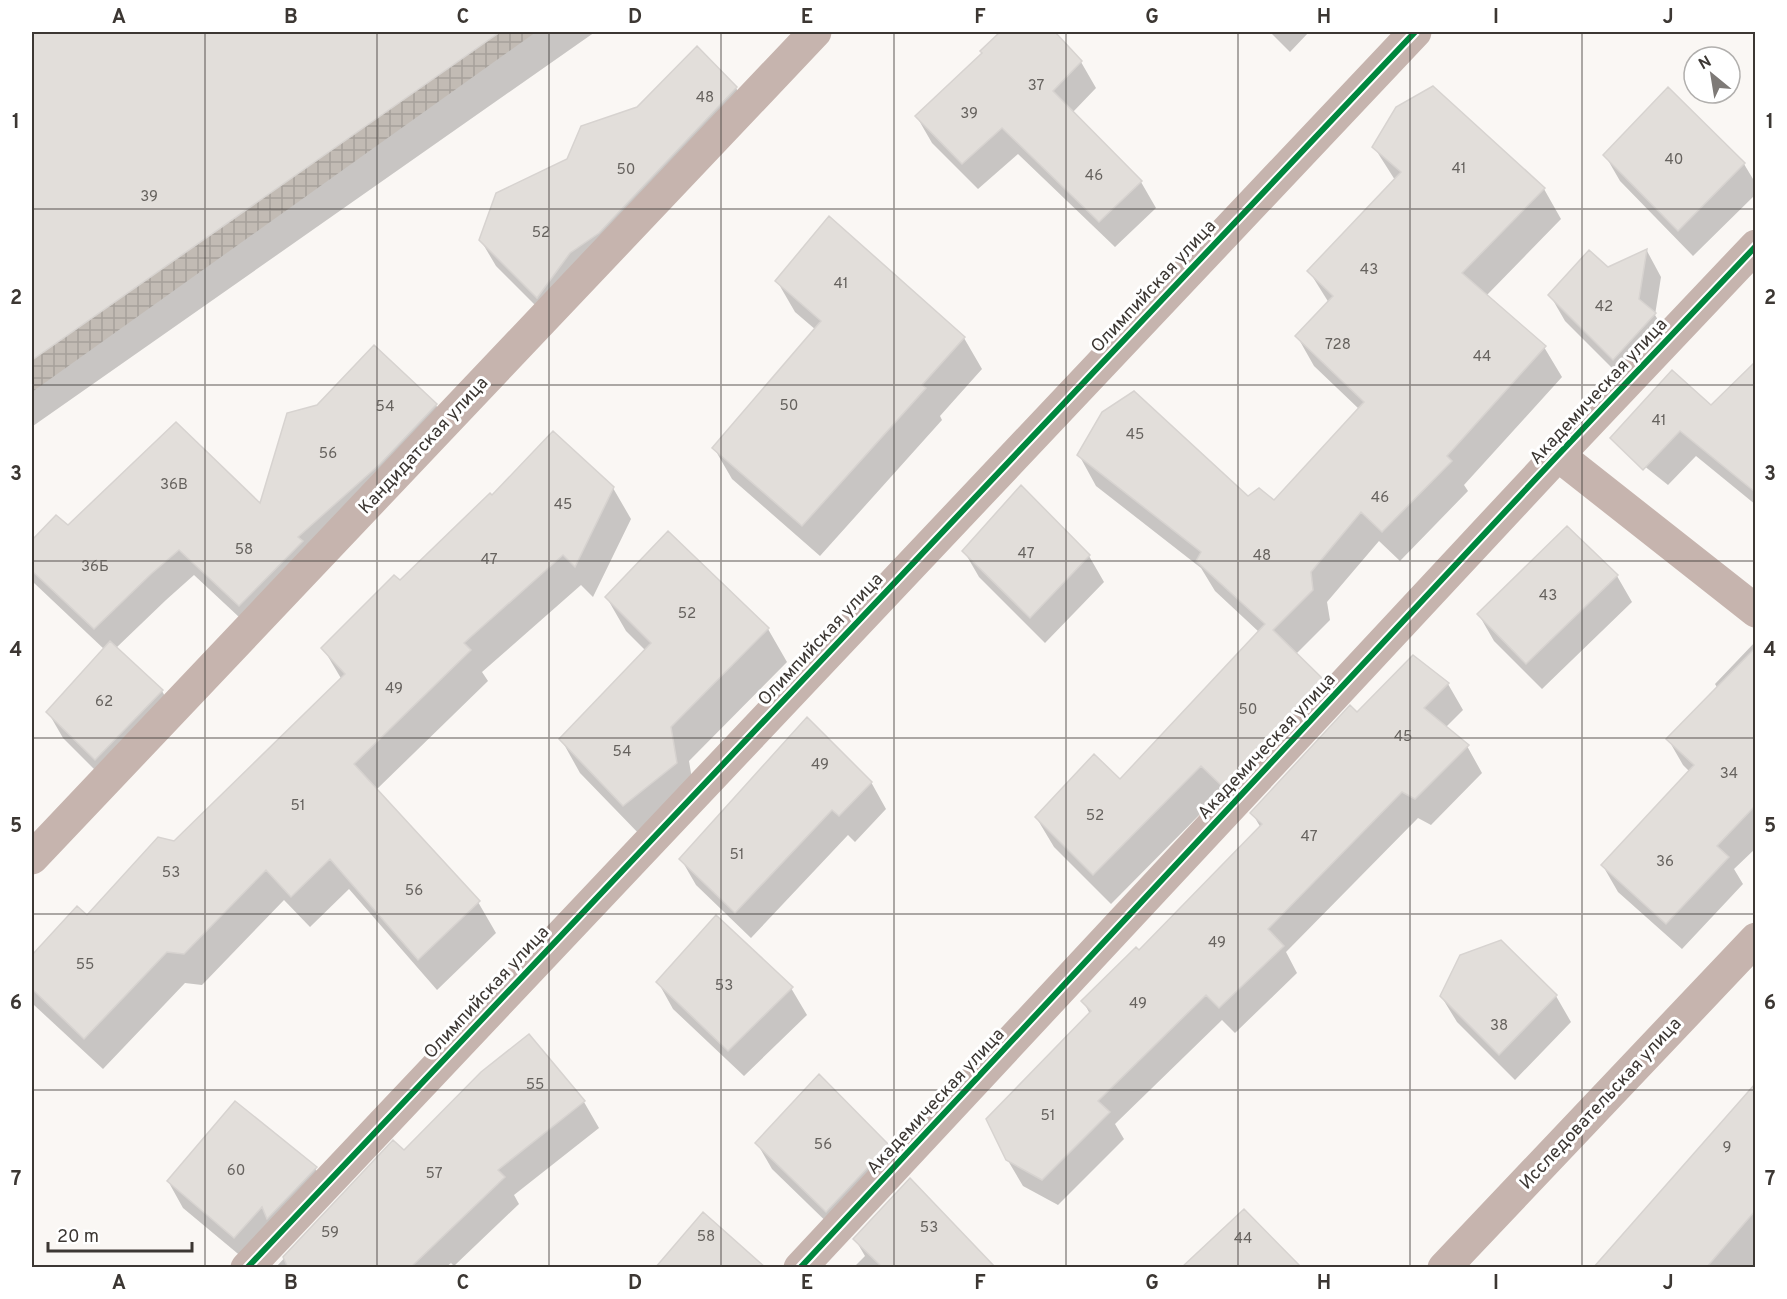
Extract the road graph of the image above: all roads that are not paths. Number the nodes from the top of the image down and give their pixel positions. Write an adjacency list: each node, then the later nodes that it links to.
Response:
1 (815, 32): 6 (street, Кандидатская улица)
2 (1414, 32): 8 (street, Олимпийская улица)
3 (1755, 246): 4 (street, Академическая улица)
4 (1558, 455): 5 (street); 9 (street, Академическая улица)
5 (1755, 611)
6 (32, 858)
7 (1755, 939): 10 (street, Исследовательская улица)
8 (247, 1268)
9 (800, 1268)
10 (1444, 1268)

